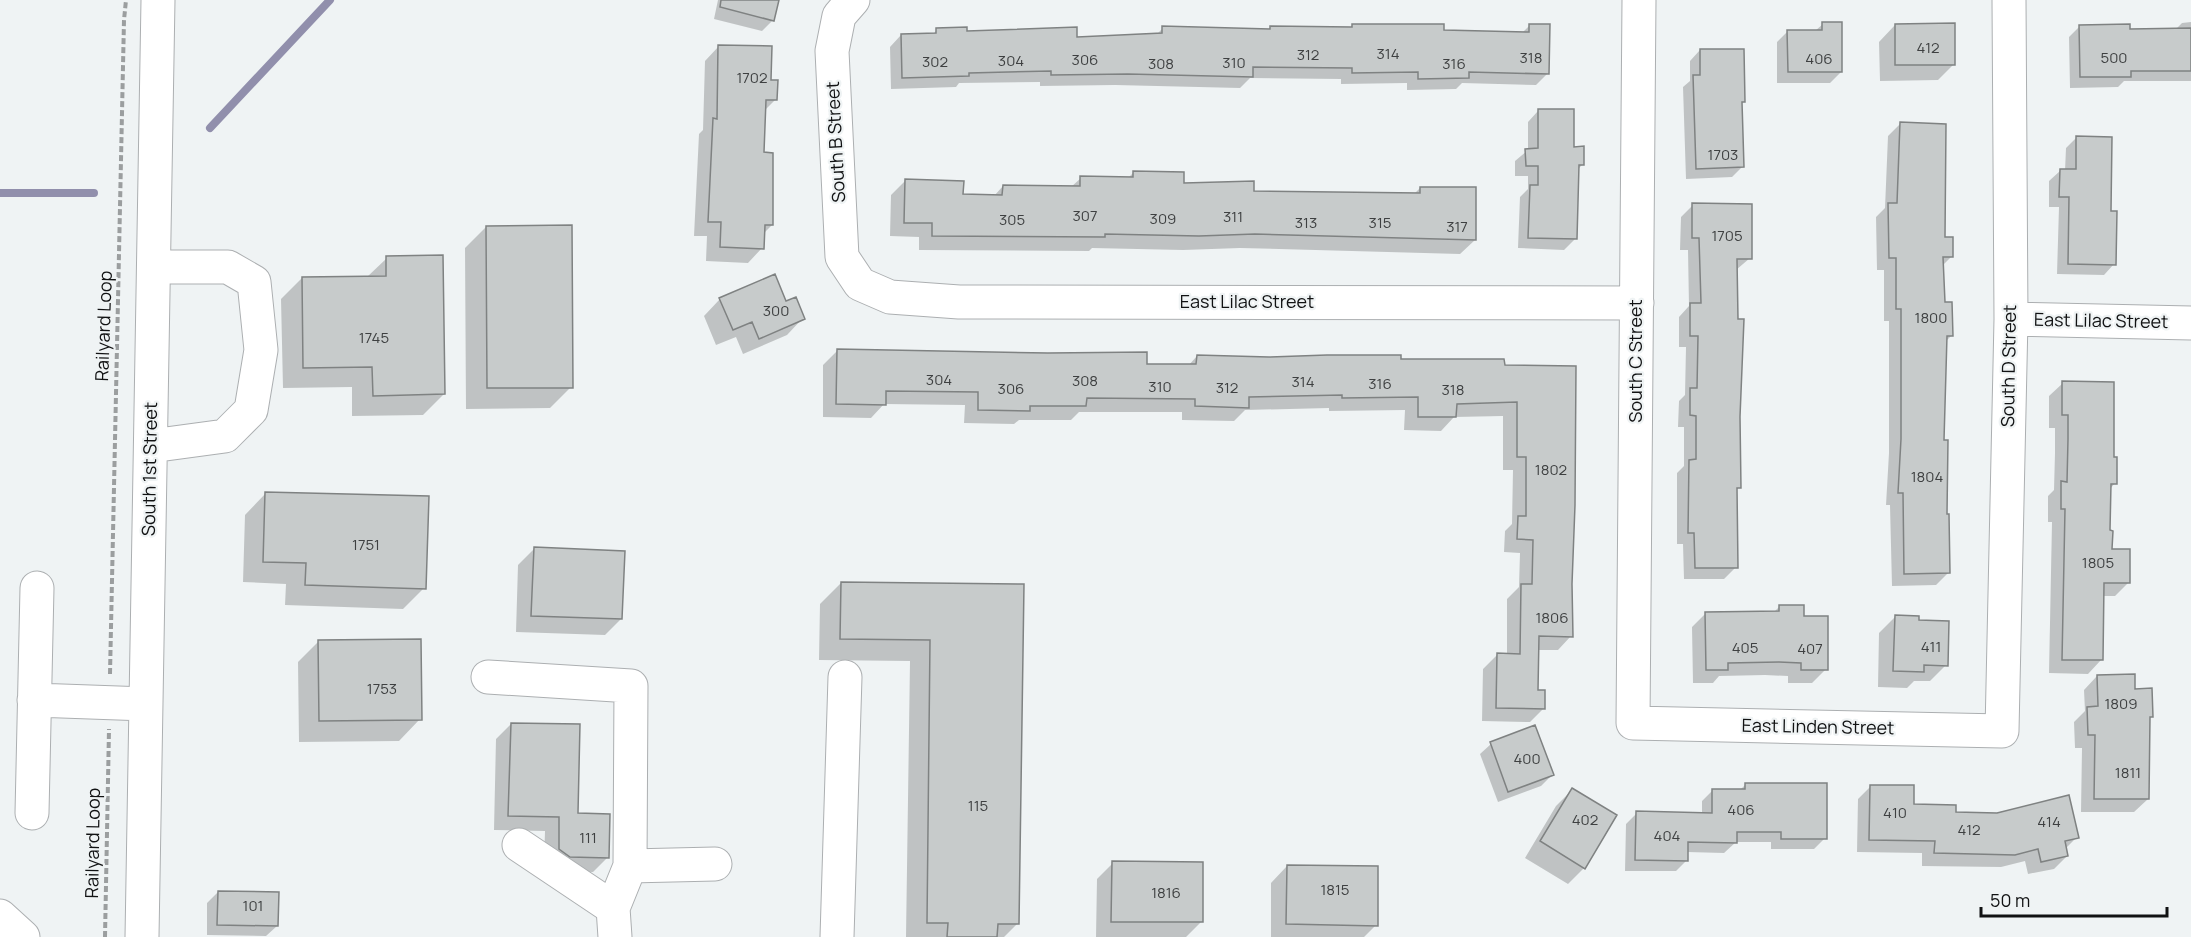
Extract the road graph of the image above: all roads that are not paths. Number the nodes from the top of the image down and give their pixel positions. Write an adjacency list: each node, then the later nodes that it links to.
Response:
1 (158, 0): 5 (street, South 1st Street)
2 (853, 0): 6 (street, South B Street)
3 (1639, 0): 7 (street, South C Street)
4 (2009, 0): 8 (street, South D Street)
5 (154, 267): 10 (street, South 1st Street); 10 (street)
6 (860, 284): 7 (street, East Lilac Street)
7 (1637, 303): 16 (street, South C Street)
8 (2011, 319): 9 (street, East Lilac Street); 17 (street, South D Street)
9 (2191, 324)
10 (151, 446): 15 (street, South 1st Street)
11 (37, 588): 14 (street)
12 (488, 677): 21 (street)
13 (844, 677): 26 (street)
14 (34, 700): 15 (street); 18 (street)
15 (146, 704): 25 (street, South 1st Street)
16 (1633, 723): 17 (street, East Linden Street)
17 (2002, 731)
18 (32, 813)
19 (519, 845): 23 (street)
20 (715, 864): 21 (street)
21 (630, 866): 23 (street)
22 (0, 916): 24 (street)
23 (614, 923)
24 (23, 937)
25 (142, 937)
26 (837, 937)

